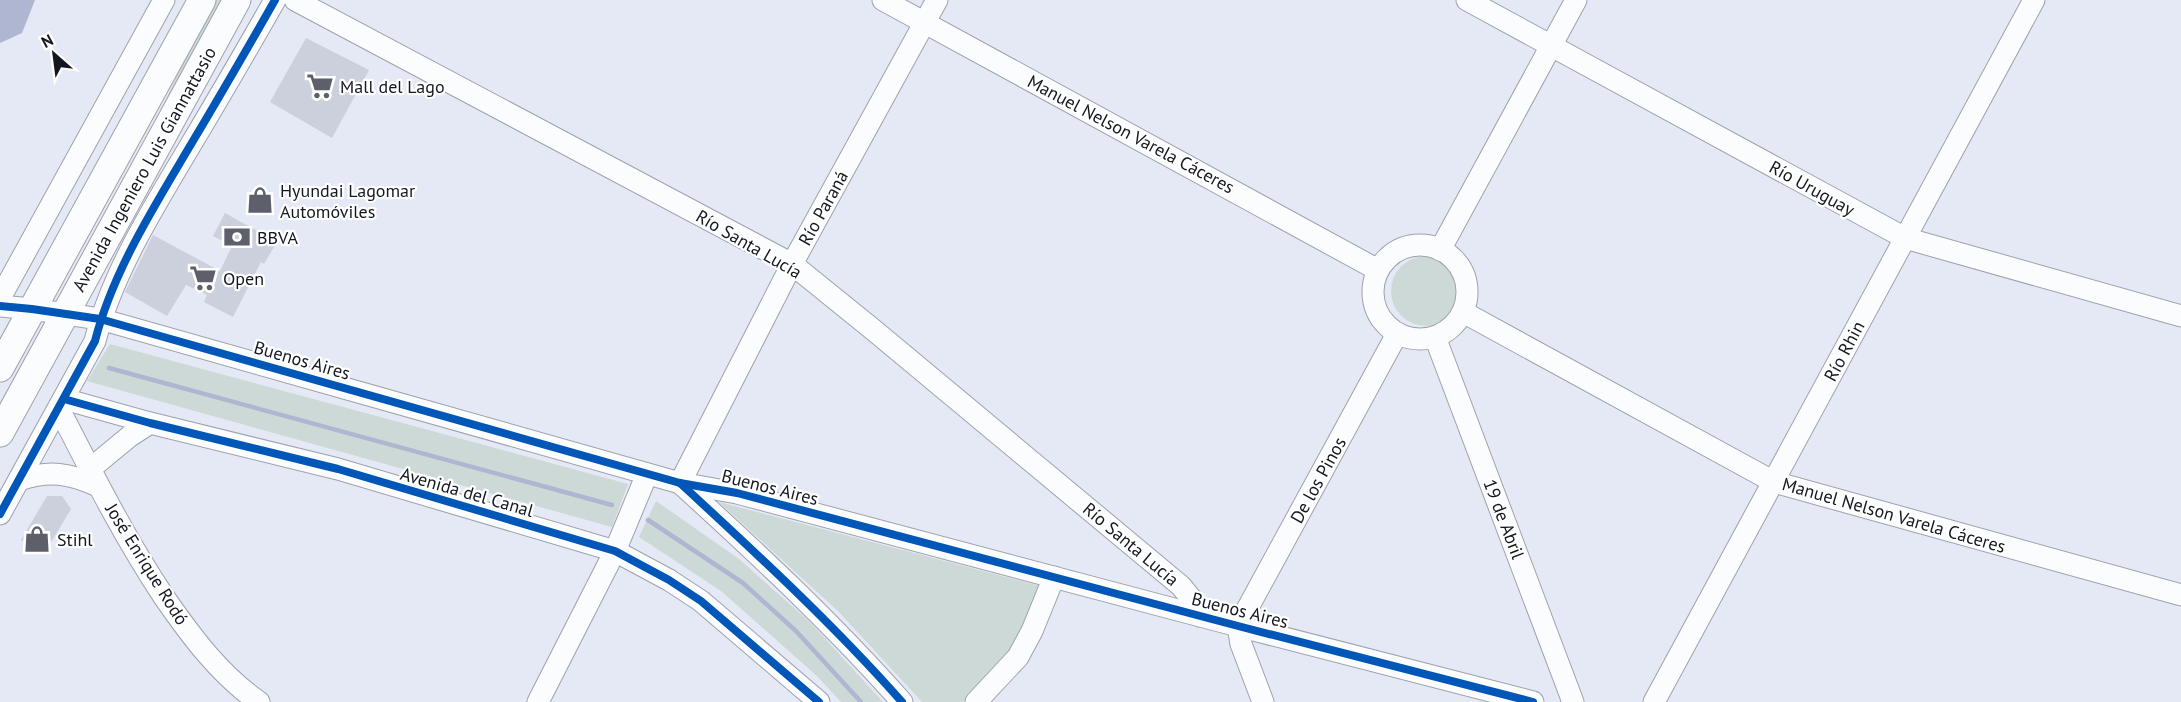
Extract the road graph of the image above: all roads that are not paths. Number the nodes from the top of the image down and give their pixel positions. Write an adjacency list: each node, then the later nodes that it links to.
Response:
1 (164, 0): 19 (street)
2 (202, 0): 21 (main road, Avenida Ingeniero Luis Giannattasio)
3 (237, 0): 13 (main road, Avenida Ingeniero Luis Giannattasio)
4 (275, 0): 14 (street, Avenida Ingeniero Luis Giannattasio)
5 (295, 0): 17 (street, Río Santa Lucía)
6 (883, 0): 11 (street, Manuel Nelson Varela Cáceres)
7 (937, 0): 11 (street, Río Paraná)
8 (1467, 0): 12 (street, Río Uruguay)
9 (1576, 0): 12 (street)
10 (2034, 0): 15 (street, Río Rhin)
11 (925, 22): 17 (street, Río Paraná); 18 (street, Manuel Nelson Varela Cáceres)
12 (1551, 45): 15 (street, Río Uruguay); 16 (street)
13 (142, 175): 14 (street); 23 (main road, Avenida Ingeniero Luis Giannattasio)
14 (153, 208): 25 (street, Avenida Ingeniero Luis Giannattasio)
15 (1905, 238): 24 (street, Río Uruguay); 35 (street, Río Rhin)
16 (1440, 250): 18 (street); 22 (street)
17 (792, 264): 36 (street, Río Paraná); 41 (street, Río Santa Lucía)
18 (1378, 270): 26 (street)
19 (0, 298)
20 (0, 306): 21 (street, Buenos Aires)
21 (32, 309): 23 (street, Buenos Aires); 28 (main road, Avenida Ingeniero Luis Giannattasio)
22 (1463, 312): 27 (street); 35 (street, Manuel Nelson Varela Cáceres)
23 (65, 313): 25 (street, Buenos Aires); 31 (main road, Avenida Ingeniero Luis Giannattasio)
24 (2181, 316)
25 (100, 319): 29 (street, Avenida Ingeniero Luis Giannattasio); 32 (street, Buenos Aires)
26 (1397, 334): 27 (street); 42 (street, De los Pinos)
27 (1435, 337): 50 (street, 19 de Abril)
28 (0, 368)
29 (62, 404): 30 (street, Avenida del Canal); 33 (street, José Enrique Rodó); 34 (street, Avenida Ingeniero Luis Giannattasio)
30 (150, 423): 33 (street); 38 (street, Avenida del Canal)
31 (0, 433)
32 (647, 474): 36 (street, Buenos Aires); 38 (street)
33 (94, 478): 34 (street); 43 (street, José Enrique Rodó)
34 (19, 480): 37 (street, Avenida Ingeniero Luis Giannattasio)
35 (1774, 482): 40 (street, Manuel Nelson Varela Cáceres); 51 (street, Río Rhin)
36 (680, 483): 39 (street, Buenos Aires); 46 (street)
37 (0, 514)
38 (615, 551): 44 (street); 45 (street, Avenida del Canal)
39 (1054, 577): 41 (street, Buenos Aires); 47 (street)
40 (2181, 595)
41 (1200, 616): 42 (street, Buenos Aires)
42 (1238, 626): 48 (street); 49 (street, Buenos Aires)
43 (259, 702)
44 (538, 702)
45 (819, 702)
46 (902, 702)
47 (976, 702)
48 (1263, 702)
49 (1533, 702)
50 (1573, 702)
51 (1654, 702)

